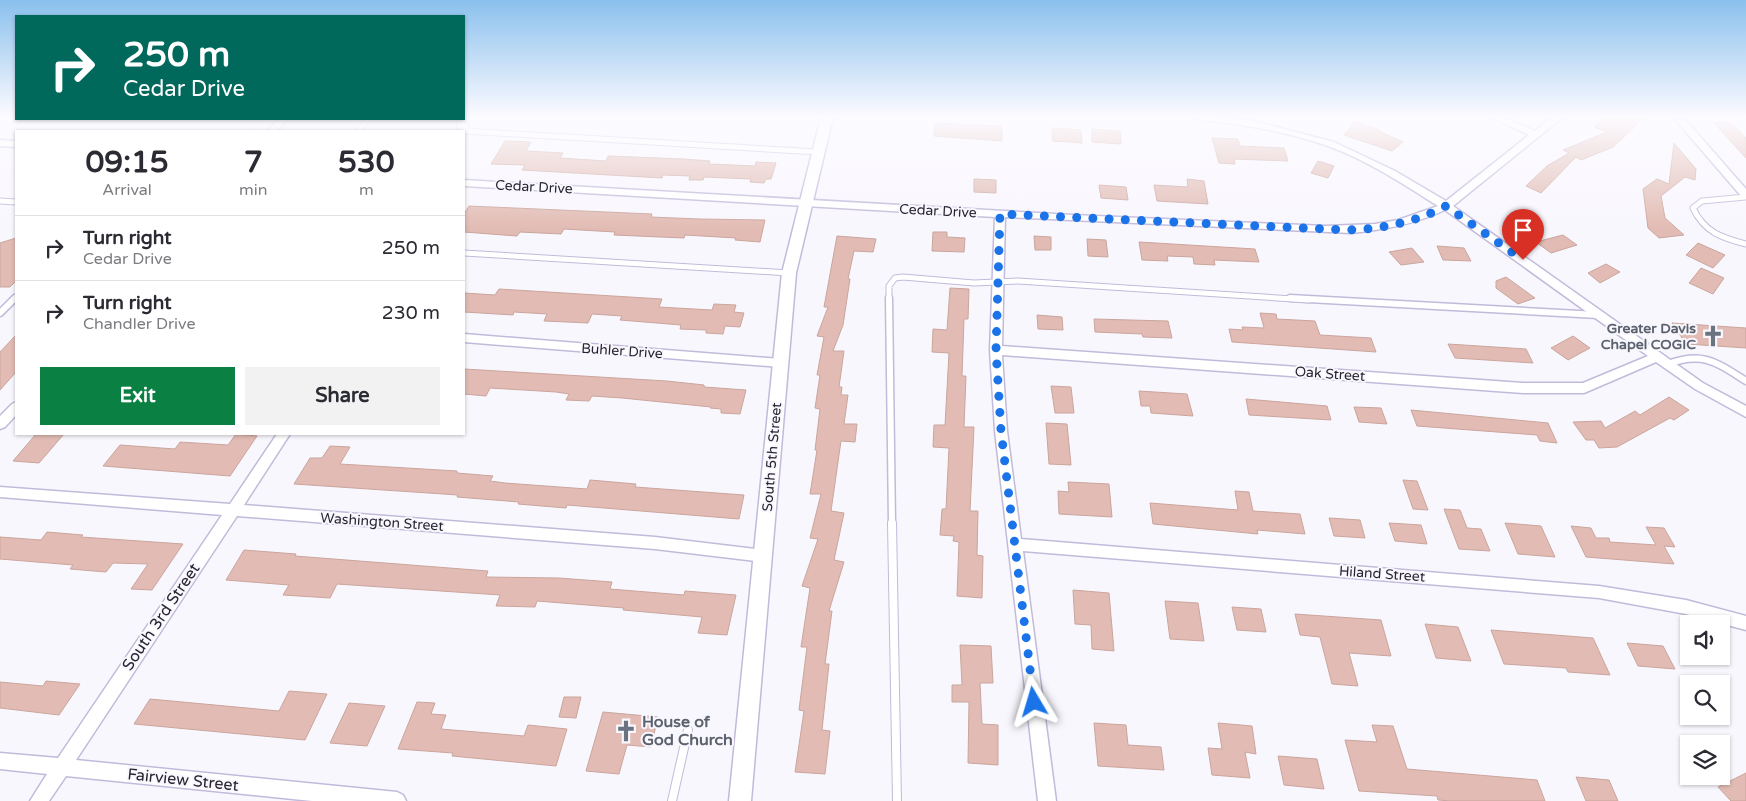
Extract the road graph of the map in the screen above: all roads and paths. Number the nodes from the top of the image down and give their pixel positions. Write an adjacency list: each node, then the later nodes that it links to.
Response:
1 (817, 154): 9 (street, South 5th Street)
2 (1353, 154): 10 (street)
3 (1510, 154): 10 (street, Cedar Drive)
4 (1710, 154): 6 (street)
5 (465, 183): 9 (street, Cedar Drive)
6 (1746, 196): 12 (lane)
7 (0, 201): 8 (lane)
8 (15, 202)
9 (806, 204): 11 (street, Cedar Drive); 14 (street, South 5th Street)
10 (1446, 206): 11 (street, Cedar Drive); 18 (street)
11 (1000, 214): 15 (street)
12 (1746, 244)
13 (465, 252): 14 (lane)
14 (789, 273): 22 (street, South 5th Street)
15 (997, 282): 18 (lane); 20 (street); 41 (lane)
16 (15, 298): 17 (lane)
17 (0, 313)
18 (1600, 315): 21 (street)
19 (465, 338): 22 (street, Buhler Drive)
20 (996, 350): 21 (street, Oak Street); 31 (street)
21 (1658, 356): 23 (street)
22 (780, 363): 32 (street, South 5th Street)
23 (1668, 364): 24 (lane); 26 (street)
24 (1746, 381)
25 (15, 407): 27 (street)
26 (1746, 412)
27 (0, 424)
28 (283, 435): 30 (street, South 3rd Street)
29 (0, 492): 30 (street, Washington Street)
30 (233, 510): 32 (street, Washington Street); 36 (street, South 3rd Street)
31 (1015, 544): 33 (street, Hiland Street); 42 (street)
32 (764, 556): 40 (street, South 5th Street)
33 (1746, 623)
34 (688, 730): 39 (lane)
35 (0, 761): 36 (street, Fairview Street)
36 (60, 768): 37 (street, South 3rd Street); 38 (street, Fairview Street)
37 (38, 801)
38 (397, 801)
39 (672, 801)
40 (740, 801)
41 (896, 801)
42 (1047, 801)

